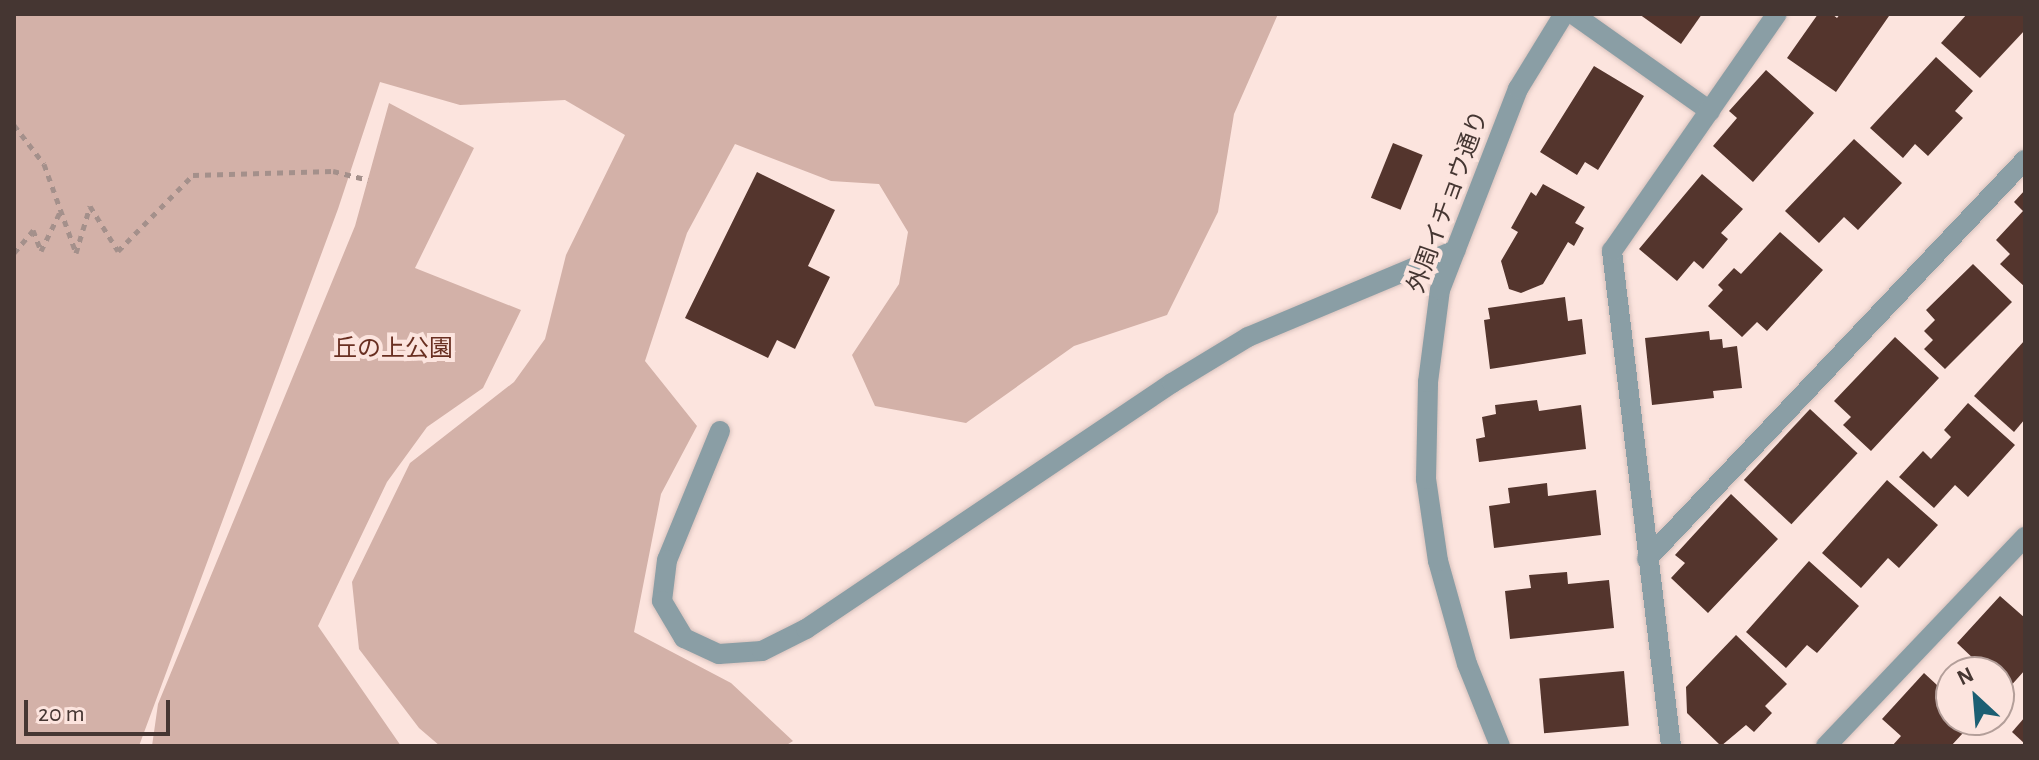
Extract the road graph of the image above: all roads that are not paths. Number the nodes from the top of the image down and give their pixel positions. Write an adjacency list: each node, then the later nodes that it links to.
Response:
1 (1564, 14): 6 (street, 外周イチョウ通り)
2 (1573, 14): 4 (street)
3 (1777, 14): 4 (street)
4 (1710, 111): 9 (street)
5 (2025, 160): 9 (street)
6 (1456, 250): 7 (street); 10 (street, 外周イチョウ通り)
7 (720, 431)
8 (2025, 537): 12 (street)
9 (1647, 559): 11 (street)
10 (1500, 746)
11 (1671, 746)
12 (1826, 746)

